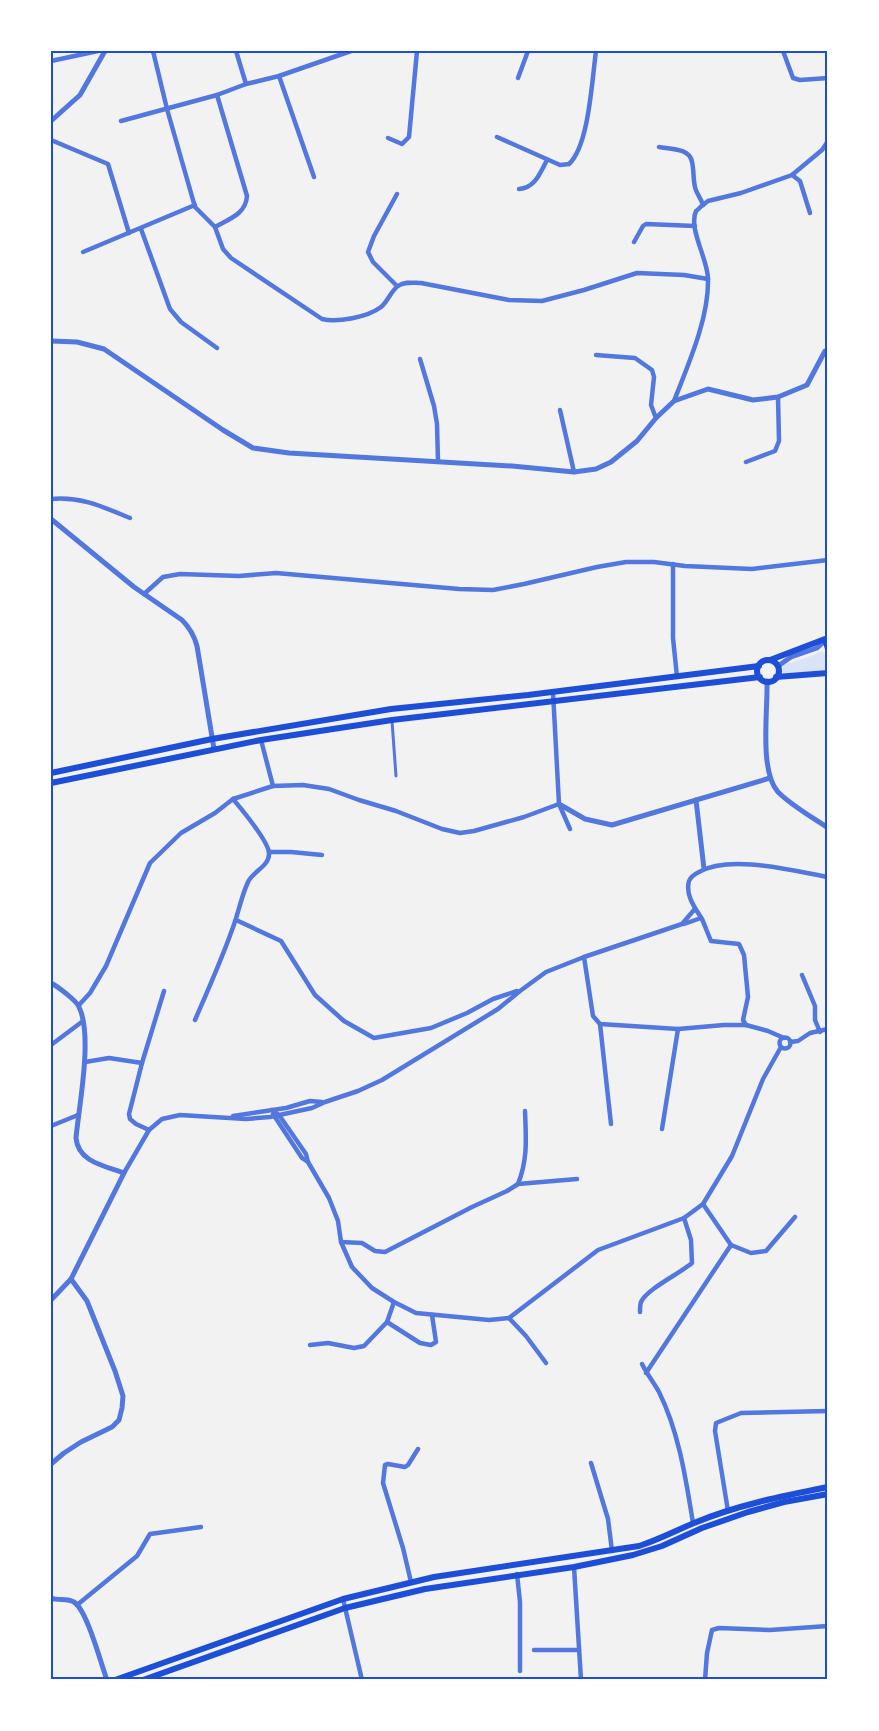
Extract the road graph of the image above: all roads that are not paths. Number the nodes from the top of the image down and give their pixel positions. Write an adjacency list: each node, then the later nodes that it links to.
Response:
1 (98, 51): 10 (street)
2 (105, 51): 17 (street)
3 (153, 51): 16 (street)
4 (236, 51): 14 (street)
5 (351, 51): 11 (street)
6 (417, 51): 20 (street)
7 (528, 51): 12 (street)
8 (596, 51): 24 (street)
9 (784, 53): 13 (street)
10 (51, 61)
11 (279, 76): 14 (street); 26 (street)
12 (518, 78)
13 (828, 78)
14 (246, 84): 15 (street)
15 (218, 94): 16 (street); 33 (street)
16 (167, 109): 18 (street); 30 (street)
17 (51, 121)
18 (121, 121)
19 (497, 137): 24 (street)
20 (388, 138)
21 (51, 140): 35 (street)
22 (828, 141): 25 (street)
23 (659, 147): 29 (street)
24 (548, 160): 27 (street)
25 (792, 175): 29 (street); 31 (street)
26 (314, 177)
27 (519, 189)
28 (397, 194): 39 (street)
29 (705, 203): 32 (street)
30 (195, 205): 33 (street); 34 (street)
31 (810, 213)
32 (695, 226): 36 (street); 38 (street)
33 (215, 227): 39 (street)
34 (141, 229): 35 (street); 41 (street)
35 (129, 233): 37 (street)
36 (634, 242)
37 (83, 252)
38 (708, 279): 39 (street); 46 (street)
39 (398, 286)
40 (51, 341): 49 (street)
41 (217, 348)
42 (828, 350): 45 (street)
43 (596, 355): 48 (street)
44 (420, 359): 49 (street)
45 (778, 397): 46 (street); 50 (street)
46 (674, 401): 48 (street)
47 (560, 410): 51 (street)
48 (656, 418): 51 (street)
49 (438, 462): 51 (street)
50 (746, 462)
51 (574, 472)
52 (51, 499): 53 (street)
53 (130, 518)
54 (51, 519): 57 (street)
55 (828, 560): 56 (street)
56 (673, 564): 57 (street); 64 (street)
57 (144, 594): 71 (street)
58 (826, 639): 59 (main road); 60 (main road); 62 (street)
59 (828, 649)
60 (770, 660): 61 (main road); 62 (main road)
61 (759, 666): 64 (main road); 65 (main road)
62 (778, 666): 66 (main road)
63 (828, 673): 66 (main road)
64 (677, 677): 68 (main road)
65 (760, 677): 67 (main road); 69 (main road)
66 (777, 677): 67 (main road)
67 (767, 681): 76 (street)
68 (553, 692): 69 (street); 71 (main road)
69 (554, 700): 70 (main road); 81 (street)
70 (392, 720): 72 (main road); 75 (street)
71 (212, 738): 73 (street); 74 (main road)
72 (261, 740): 73 (main road); 78 (street)
73 (214, 749): 77 (main road)
74 (51, 773)
75 (396, 776)
76 (770, 778): 80 (street); 82 (street)
77 (51, 783)
78 (273, 786): 79 (street); 81 (street)
79 (233, 799): 84 (street); 98 (street)
80 (696, 800): 81 (street); 86 (street)
81 (559, 804): 83 (street)
82 (828, 828)
83 (570, 829)
84 (269, 852): 85 (street); 90 (street)
85 (322, 855)
86 (704, 869): 87 (street); 88 (street)
87 (828, 877)
88 (694, 910): 89 (street); 91 (street)
89 (701, 918): 91 (street); 102 (street)
90 (236, 920): 95 (street); 99 (street)
91 (682, 924): 92 (street)
92 (584, 957): 95 (street); 101 (street)
93 (802, 975): 105 (street)
94 (54, 984): 97 (street); 98 (street)
95 (520, 990): 112 (street)
96 (164, 991): 111 (street)
97 (51, 992)
98 (79, 1005): 100 (street)
99 (195, 1020)
100 (83, 1021): 108 (street); 110 (street)
101 (600, 1024): 103 (street); 116 (street)
102 (746, 1025): 103 (street); 106 (street)
103 (678, 1029): 118 (street)
104 (828, 1029): 105 (street)
105 (820, 1032): 107 (street)
106 (784, 1038): 107 (street); 109 (street)
107 (790, 1042): 109 (street)
108 (51, 1045)
109 (781, 1047): 123 (street)
110 (85, 1062): 111 (street); 115 (street)
111 (142, 1063): 119 (street)
112 (325, 1102): 114 (street); 114 (street)
113 (525, 1111): 122 (street)
114 (275, 1114): 119 (street); 126 (street)
115 (78, 1115): 117 (street); 120 (street)
116 (611, 1124)
117 (51, 1126)
118 (662, 1129)
119 (149, 1130): 120 (street)
120 (124, 1173): 128 (street)
121 (577, 1179): 122 (street)
122 (518, 1184): 126 (street)
123 (703, 1204): 125 (street); 127 (street)
124 (795, 1217): 127 (street)
125 (684, 1218): 131 (street); 133 (street)
126 (341, 1242): 130 (street)
127 (731, 1245): 138 (street)
128 (71, 1279): 129 (street); 142 (street)
129 (51, 1300)
130 (394, 1302): 132 (street); 134 (street)
131 (640, 1312)
132 (432, 1315): 133 (street); 134 (street)
133 (509, 1318): 136 (street)
134 (387, 1322): 135 (street)
135 (310, 1346)
136 (546, 1363)
137 (642, 1364): 138 (street)
138 (646, 1373): 146 (street)
139 (828, 1411): 145 (street)
140 (418, 1449): 151 (street)
141 (591, 1463): 148 (street)
142 (51, 1464)
143 (826, 1486): 145 (main road)
144 (828, 1494): 149 (main road)
145 (728, 1511): 146 (main road)
146 (693, 1523): 148 (main road)
147 (201, 1527): 154 (street)
148 (612, 1551): 151 (main road)
149 (574, 1567): 150 (main road); 158 (street)
150 (518, 1574): 155 (main road); 159 (street)
151 (411, 1582): 153 (main road)
152 (51, 1598): 154 (street)
153 (343, 1599): 155 (street); 162 (main road)
154 (77, 1605): 161 (street)
155 (345, 1608): 160 (main road); 163 (street)
156 (828, 1626): 165 (street)
157 (534, 1650): 158 (street)
158 (579, 1650): 164 (street)
159 (520, 1671)
160 (147, 1679)
161 (107, 1680)
162 (115, 1680)
163 (362, 1680)
164 (581, 1680)
165 (705, 1680)

